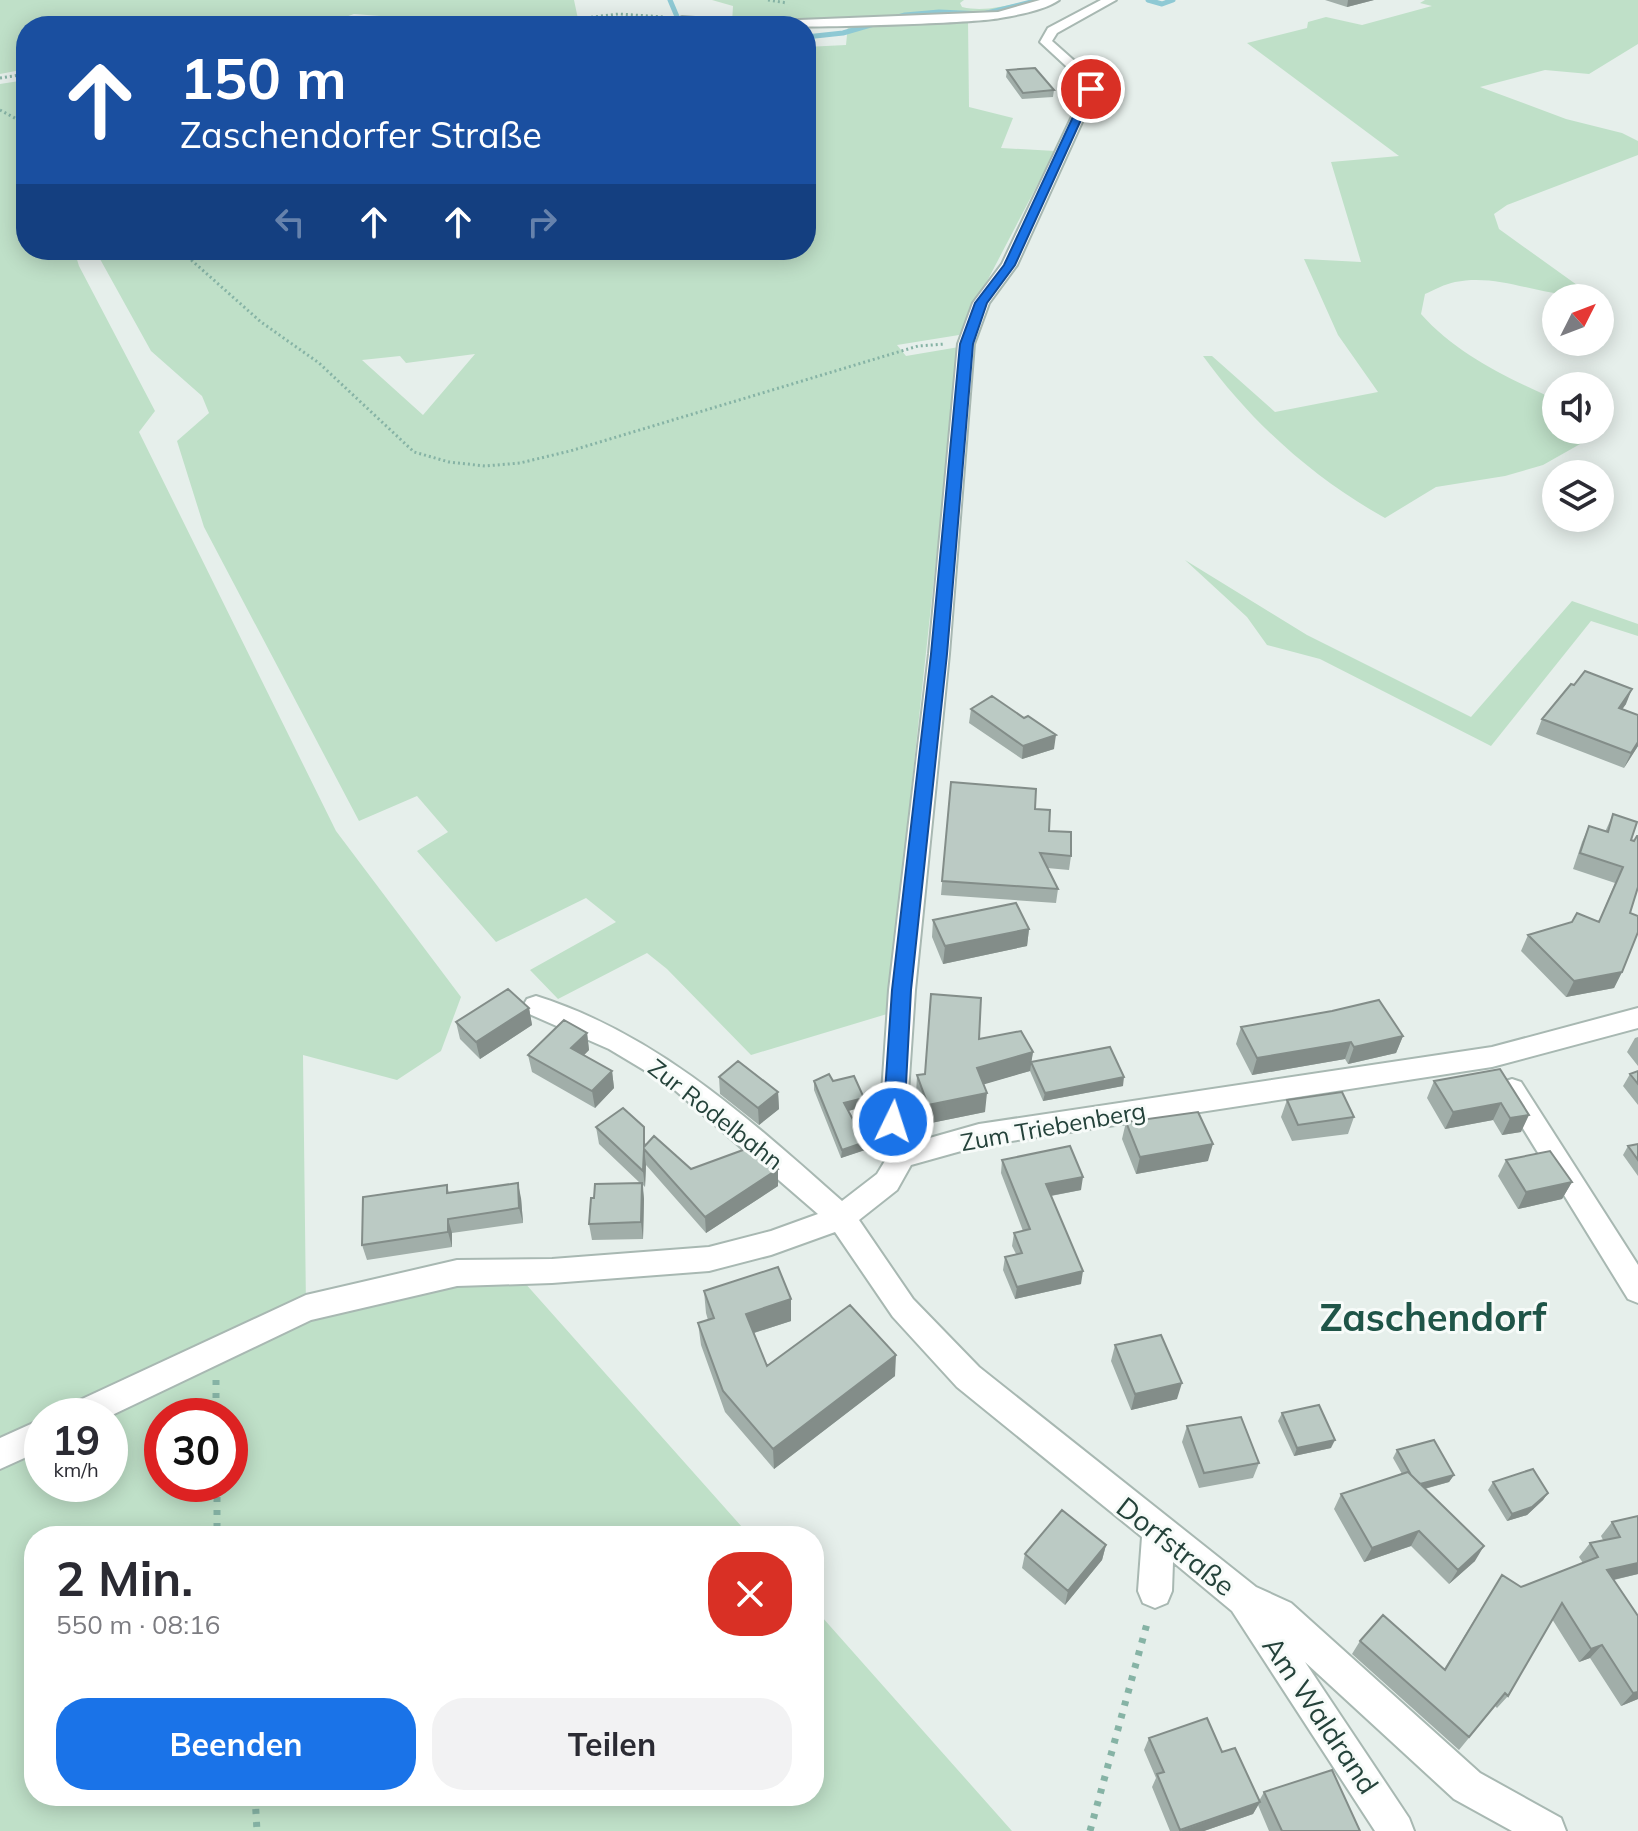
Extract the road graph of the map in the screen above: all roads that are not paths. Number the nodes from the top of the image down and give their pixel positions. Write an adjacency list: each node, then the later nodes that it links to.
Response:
1 (1053, 0): 3 (street)
2 (1110, 0): 7 (street)
3 (816, 23)
4 (536, 1006): 8 (street, Zur Rodelbahn)
5 (1638, 1018): 6 (street, Zum Triebenberg)
6 (1492, 1057): 7 (street, Zum Triebenberg); 9 (street)
7 (902, 1157): 8 (street)
8 (841, 1218): 10 (street); 13 (street, Dorfstraße)
9 (1638, 1290)
10 (116, 1398)
11 (24, 1443): 12 (street)
12 (0, 1454)
13 (1158, 1533): 14 (street); 15 (street, Dorfstraße)
14 (1155, 1591)
15 (1244, 1599): 16 (street, Am Waldrand); 17 (street, Dorfstraße)
16 (1396, 1831)
17 (1548, 1831)

